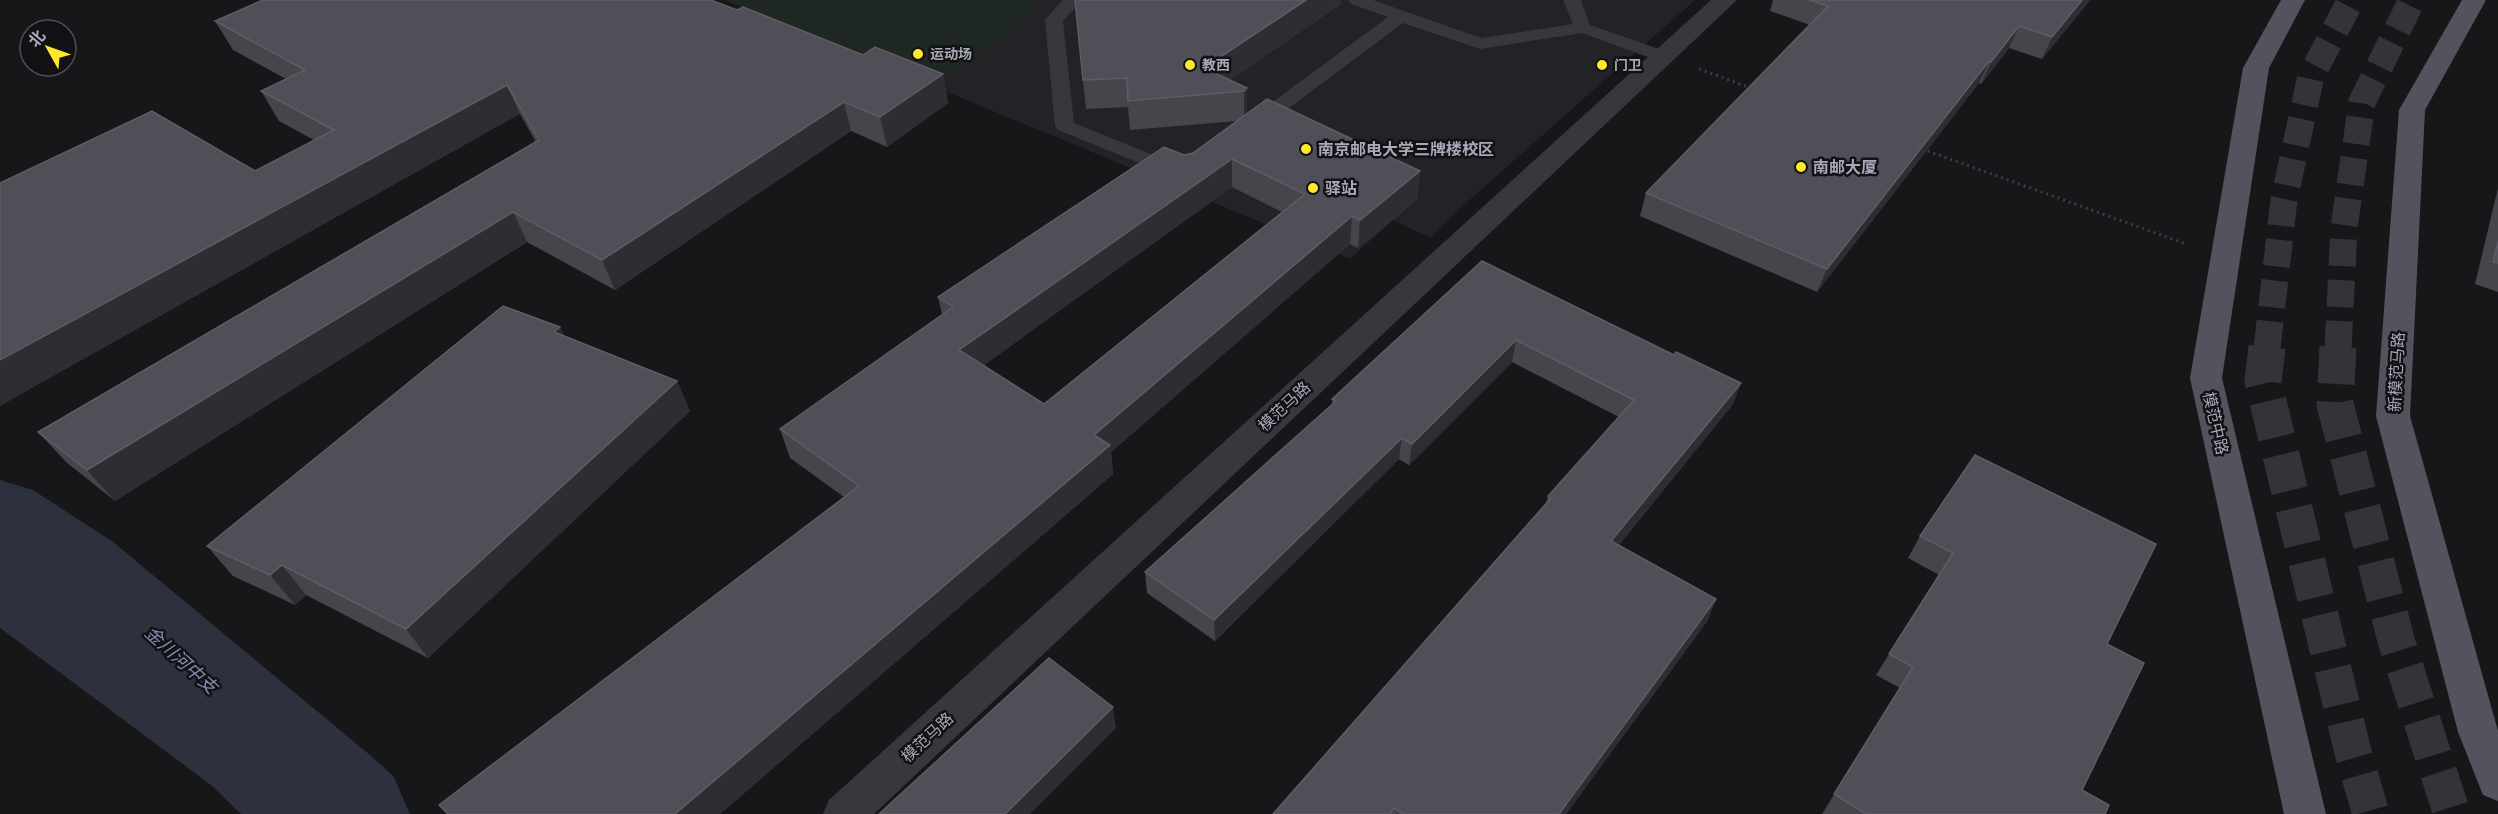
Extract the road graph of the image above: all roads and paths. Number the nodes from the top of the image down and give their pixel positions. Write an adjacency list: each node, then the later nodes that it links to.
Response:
1 (1073, 0): 13 (lane)
2 (1357, 0): 7 (lane)
3 (1572, 0): 8 (lane)
4 (1725, 0): 9 (street, 模范马路)
5 (2293, 0): 14 (main road, 模范中路)
6 (2474, 0): 15 (main road, 新模范马路)
7 (1401, 16): 8 (lane); 11 (lane)
8 (1583, 28): 9 (lane)
9 (1662, 56): 10 (path); 16 (street, 模范马路)
10 (1751, 88)
11 (1242, 134)
12 (1920, 149): 14 (path)
13 (1196, 168)
14 (2225, 258): 17 (main road, 模范中路)
15 (2498, 782)
16 (844, 814)
17 (2305, 814)

